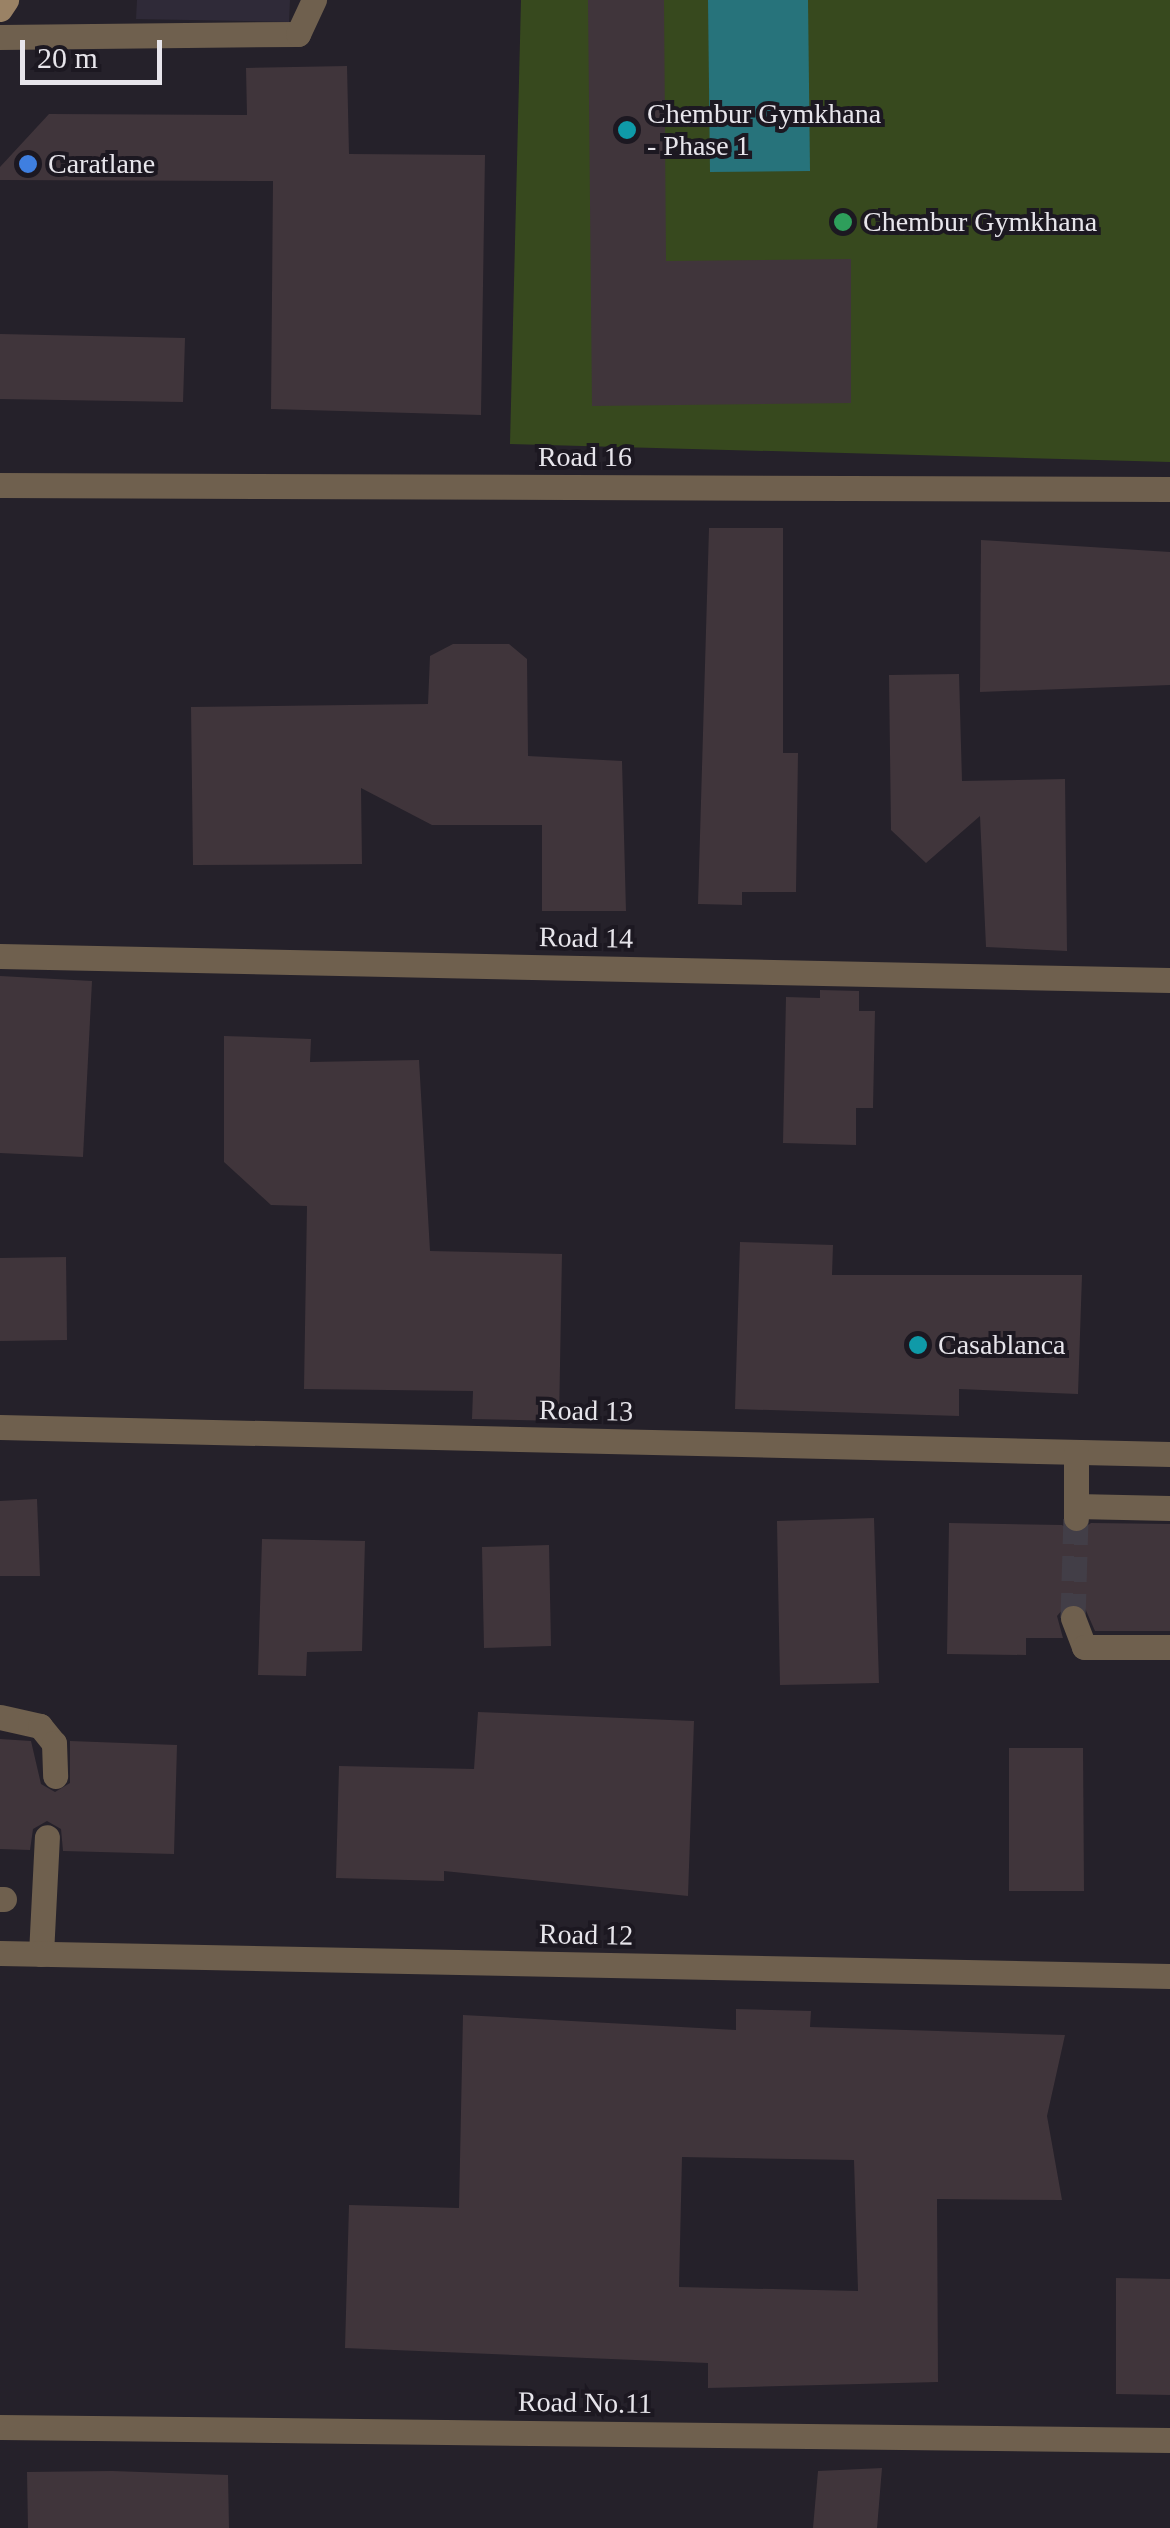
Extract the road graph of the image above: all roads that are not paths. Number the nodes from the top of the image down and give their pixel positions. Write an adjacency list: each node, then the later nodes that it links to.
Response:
1 (6, 0): 3 (main road)
2 (314, 0): 4 (street)
3 (0, 9)
4 (0, 37)
5 (0, 486): 6 (street, Road 16)
6 (1170, 488)
7 (0, 956): 8 (street, Road 14)
8 (1170, 980)
9 (0, 1427): 10 (street, Road 13)
10 (1076, 1452): 11 (street, Road 13); 12 (street)
11 (1170, 1454)
12 (1170, 1508)
13 (1074, 1618): 14 (street)
14 (1170, 1648)
15 (0, 1716): 16 (street)
16 (56, 1776)
17 (47, 1837): 19 (street)
18 (0, 1954): 19 (street, Road 12)
19 (41, 1954): 20 (street, Road 12)
20 (1170, 1976)
21 (0, 2427): 22 (street, Road No.11)
22 (1170, 2440)

